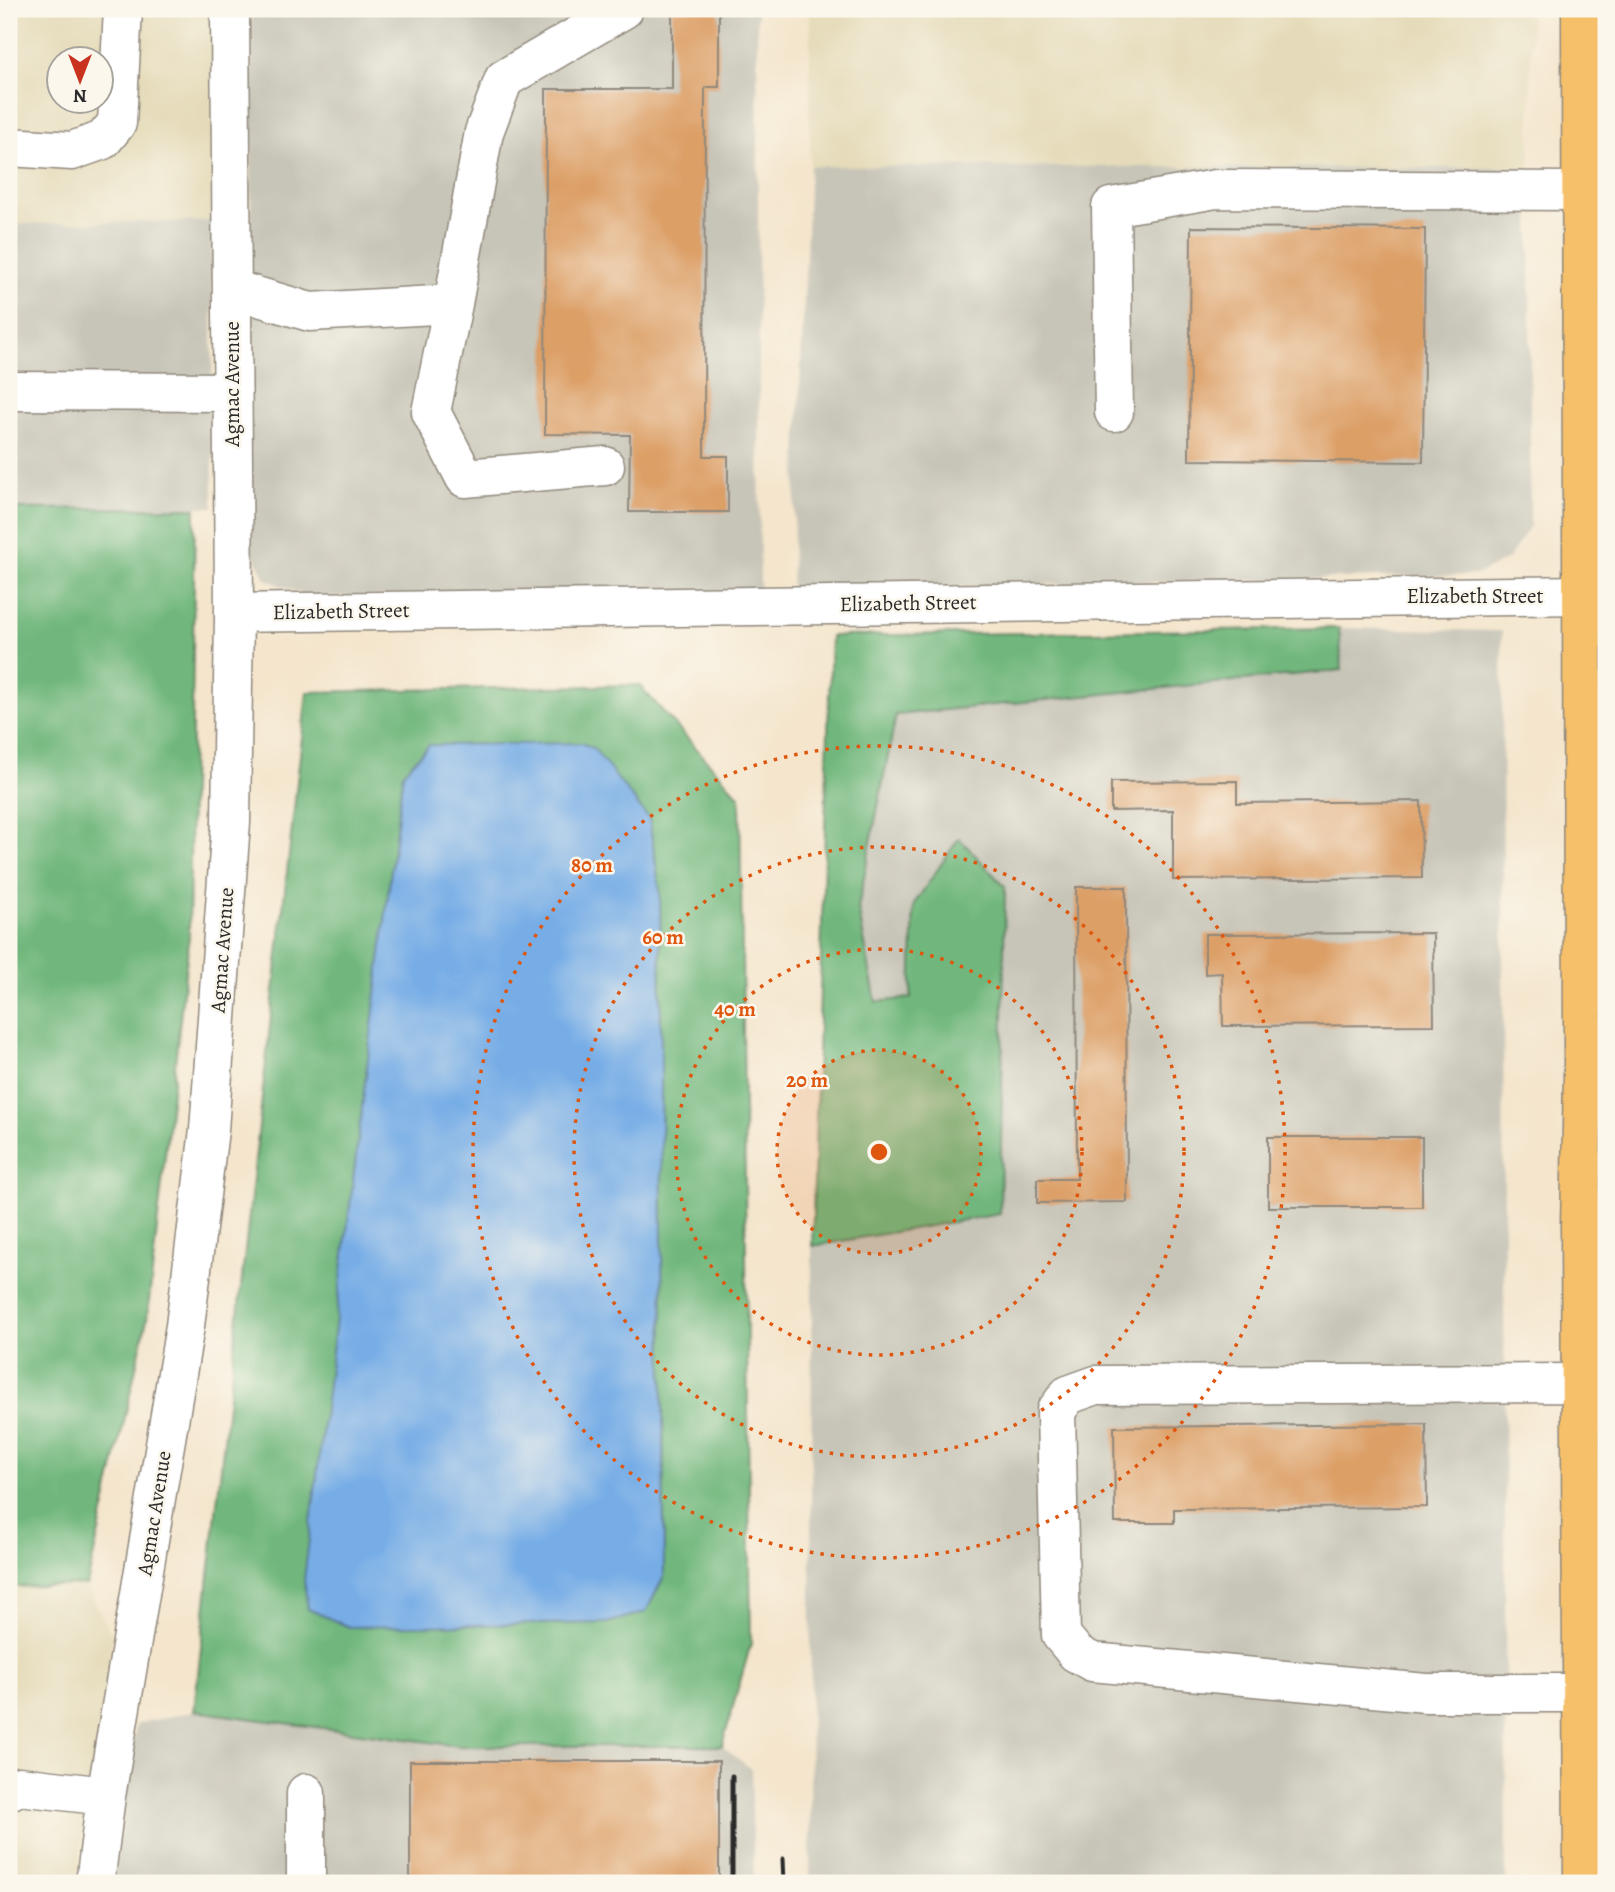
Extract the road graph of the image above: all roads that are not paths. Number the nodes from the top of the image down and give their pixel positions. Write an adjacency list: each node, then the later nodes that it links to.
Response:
1 (123, 9): 5 (street)
2 (230, 9): 7 (street, Agmac Avenue)
3 (624, 9): 8 (street)
4 (1581, 9): 6 (main road)
5 (9, 148)
6 (1582, 191): 11 (street); 13 (main road)
7 (232, 289): 8 (street); 10 (street, Agmac Avenue)
8 (453, 304): 12 (street)
9 (9, 391): 10 (street)
10 (232, 392): 14 (street, Agmac Avenue)
11 (1114, 412)
12 (605, 467)
13 (1583, 595): 14 (street, Elizabeth Street); 15 (main road)
14 (234, 613): 22 (street, Agmac Avenue)
15 (1594, 684): 16 (main road)
16 (1594, 1073): 17 (main road)
17 (1593, 1303): 18 (main road)
18 (1590, 1401): 19 (main road); 19 (street)
19 (1590, 1680): 26 (main road)
20 (9, 1791): 22 (street)
21 (306, 1793): 25 (street)
22 (106, 1796): 24 (street, Agmac Avenue)
23 (1606, 1882): 26 (street)
24 (95, 1883)
25 (306, 1883)
26 (1583, 1883)

